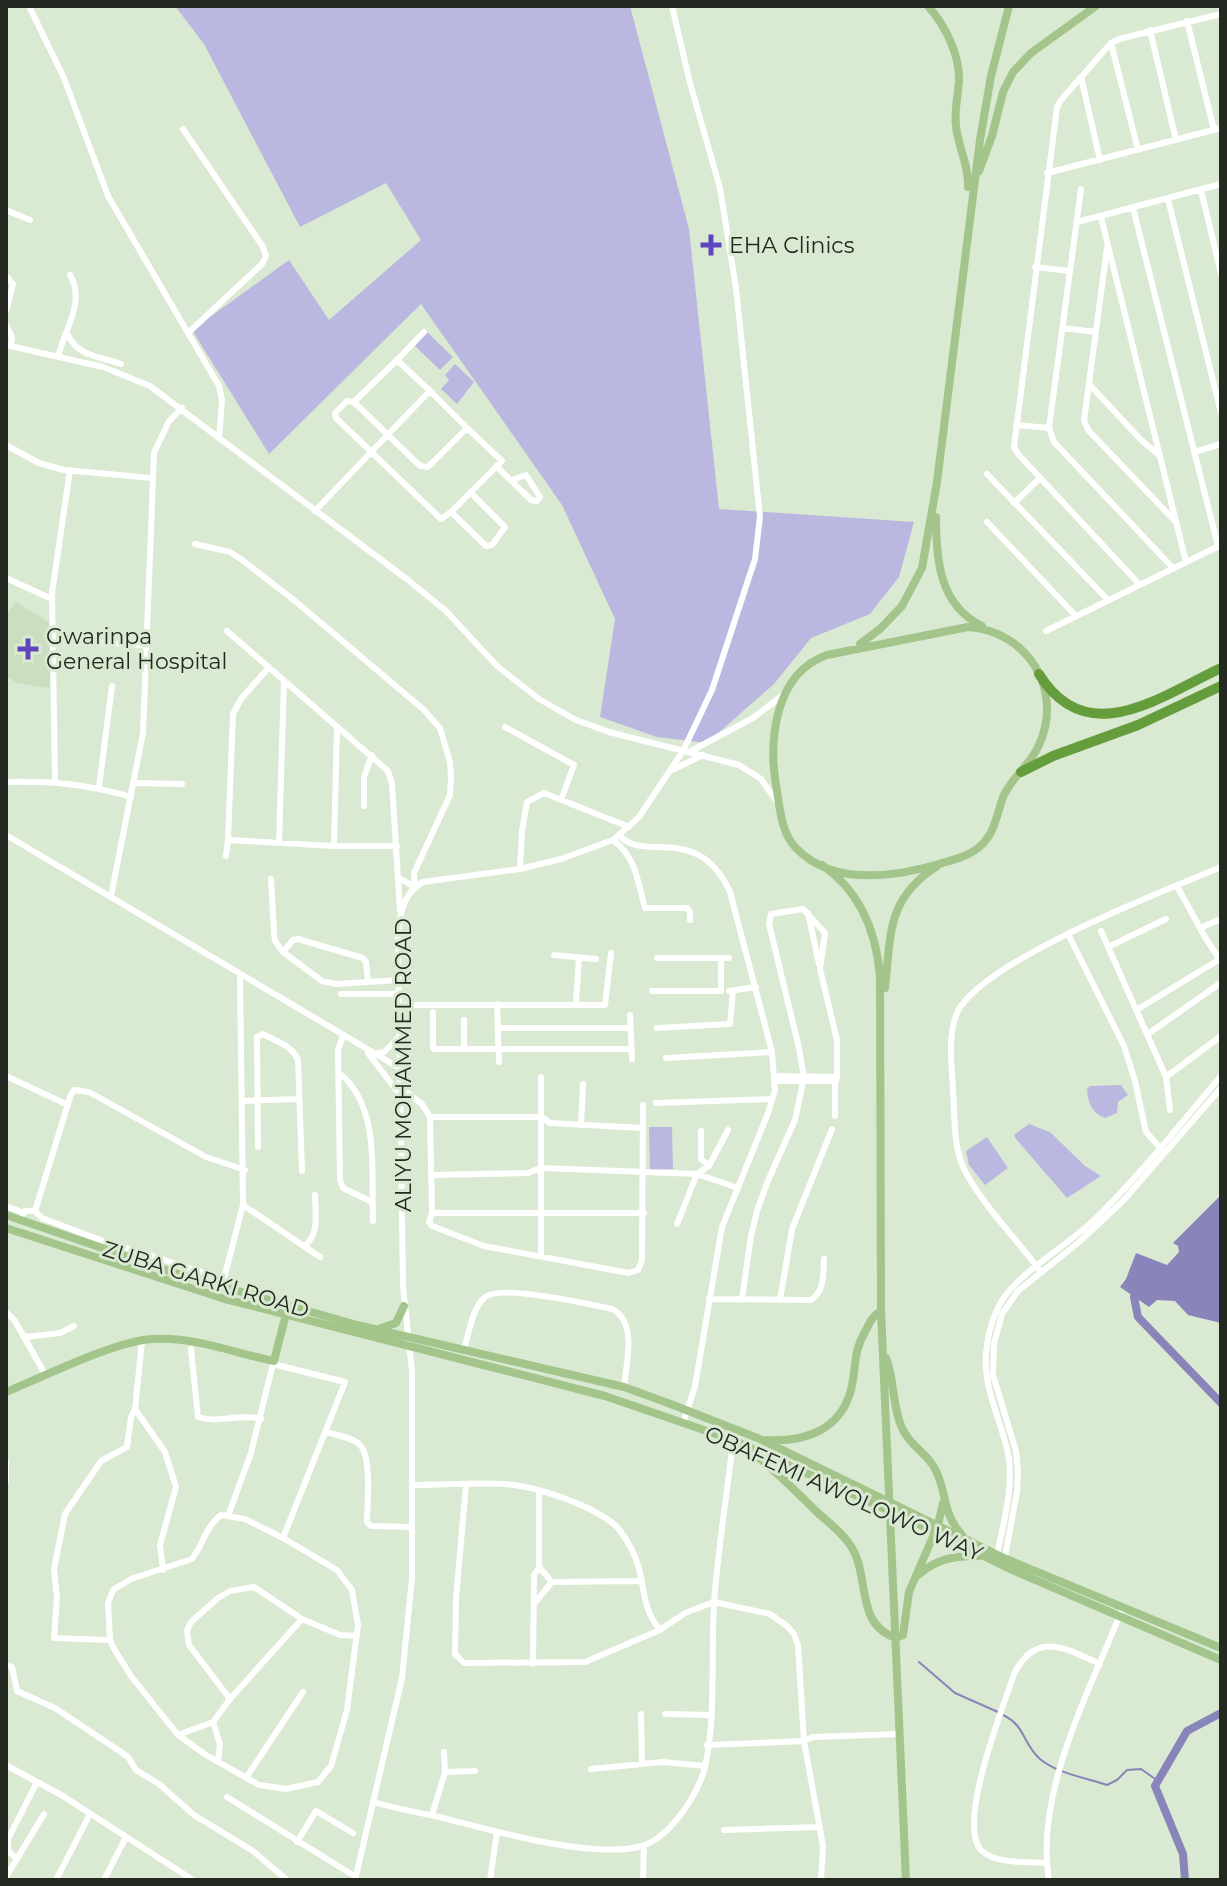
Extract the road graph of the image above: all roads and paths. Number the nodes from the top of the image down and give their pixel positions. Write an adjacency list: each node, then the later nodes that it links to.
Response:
1 (29, 6): 41 (street)
2 (672, 6): 101 (street)
3 (930, 6): 29 (main road)
4 (1009, 6): 20 (main road)
5 (1081, 6): 8 (main road)
6 (1096, 6): 8 (main road)
7 (1221, 14): 9 (street)
8 (1074, 21): 20 (main road)
9 (1187, 21): 10 (street); 14 (street)
10 (1150, 30): 11 (street); 15 (street)
11 (1111, 43): 12 (street); 16 (street)
12 (1081, 77): 17 (street); 18 (street)
13 (183, 129): 41 (street)
14 (1217, 129): 15 (street)
15 (1176, 140): 16 (street)
16 (1138, 150): 17 (street)
17 (1100, 160): 18 (street)
18 (1047, 173): 31 (street)
19 (1221, 184): 22 (street)
20 (973, 186): 29 (main road)
21 (1081, 189): 28 (street)
22 (1201, 190): 23 (street); 33 (street)
23 (1168, 199): 24 (street); 51 (street)
24 (1133, 208): 26 (street); 60 (street)
25 (6, 210): 27 (street)
26 (1101, 217): 28 (street); 30 (street)
27 (30, 220)
28 (1077, 222): 32 (street)
29 (968, 224): 68 (main road)
30 (1107, 245): 40 (street); 61 (street)
31 (1035, 267): 32 (street); 52 (street)
32 (1070, 271): 38 (street)
33 (1221, 274)
34 (70, 275): 42 (street)
35 (6, 276): 36 (street)
36 (6, 311)
37 (6, 325): 43 (street)
38 (1063, 328): 40 (street); 54 (street)
39 (424, 332): 45 (street)
40 (1096, 332): 47 (street)
41 (188, 333): 56 (street)
42 (68, 335): 44 (street); 46 (street)
43 (8, 346): 44 (street)
44 (58, 357): 50 (street)
45 (397, 360): 48 (street); 49 (street)
46 (121, 364)
47 (1089, 384): 61 (street); 73 (street)
48 (430, 391): 53 (street); 55 (street)
49 (354, 402): 55 (street); 59 (street)
50 (182, 408): 56 (street); 65 (street)
51 (1221, 413)
52 (1016, 425): 54 (street); 66 (street)
53 (467, 428): 55 (street); 62 (street)
54 (1049, 428): 78 (street)
55 (388, 435): 59 (street)
56 (219, 438): 71 (street)
57 (1221, 444): 60 (street)
58 (6, 445): 63 (street)
59 (371, 452): 71 (street); 72 (street)
60 (1194, 452): 76 (street)
61 (1160, 456): 73 (street)
62 (496, 466): 67 (street); 69 (street)
63 (70, 470): 65 (street); 81 (street)
64 (987, 474): 70 (street)
65 (152, 478): 88 (street)
66 (1040, 478): 70 (street); 80 (street)
67 (512, 480): 67 (street)
68 (937, 482): 84 (main road); 89 (main road)
69 (471, 493): 72 (street); 72 (street)
70 (1014, 503): 82 (street)
71 (315, 511): 101 (street)
72 (451, 512)
73 (1174, 521): 77 (street)
74 (987, 522): 83 (street)
75 (195, 544): 130 (street)
76 (1220, 546): 77 (street)
77 (1186, 562): 78 (street)
78 (1173, 568): 80 (street)
79 (6, 578): 81 (street)
80 (1139, 584): 82 (street)
81 (52, 599): 106 (street)
82 (1108, 600): 83 (street)
83 (1076, 616): 86 (street)
84 (990, 630): 89 (main road); 93 (main road)
85 (227, 631): 91 (street)
86 (1046, 631)
87 (99, 643): 88 (street)
88 (147, 645): 108 (street)
89 (845, 651): 97 (main road)
90 (1221, 659): 95 (highway)
91 (269, 667): 94 (street); 118 (street)
92 (1221, 668): 95 (highway)
93 (1039, 674): 95 (highway); 104 (main road)
94 (284, 681): 99 (street); 119 (street)
95 (1191, 682)
96 (112, 686): 110 (street)
97 (789, 689): 101 (street); 113 (main road)
98 (1218, 689): 104 (highway)
99 (337, 727): 102 (street); 120 (street)
100 (505, 727): 112 (street)
101 (686, 752): 103 (street); 105 (street, ALIYU MOHAMMED ROAD)
102 (372, 755): 114 (street); 121 (street)
103 (703, 755): 105 (street); 113 (street)
104 (1021, 772): 123 (main road)
105 (666, 773): 115 (street, ALIYU MOHAMMED ROAD)
106 (55, 781): 107 (street); 110 (street)
107 (6, 782)
108 (134, 783): 109 (street); 111 (street)
109 (182, 784)
110 (99, 787): 111 (street)
111 (131, 797): 131 (street)
112 (561, 800): 115 (street); 126 (street)
113 (779, 805): 124 (main road)
114 (364, 806)
115 (629, 827): 117 (street, ALIYU MOHAMMED ROAD)
116 (6, 835): 131 (street)
117 (616, 838): 126 (street, ALIYU MOHAMMED ROAD); 136 (street); 153 (street)
118 (228, 840): 119 (street); 122 (street)
119 (279, 843): 120 (street)
120 (334, 846): 121 (street)
121 (397, 846): 127 (street)
122 (226, 856)
123 (945, 862): 124 (main road); 166 (main road)
124 (822, 865): 166 (main road)
125 (1221, 867): 129 (street)
126 (520, 869): 130 (street, ALIYU MOHAMMED ROAD)
127 (399, 878): 130 (street); 133 (street)
128 (271, 879): 141 (street)
129 (1177, 886): 137 (street); 139 (street)
130 (415, 887): 133 (street, ALIYU MOHAMMED ROAD)
131 (111, 896): 149 (street)
132 (808, 913): 148 (street); 148 (street); 190 (street)
133 (401, 914): 150 (street, ALIYU MOHAMMED ROAD)
134 (1166, 919): 140 (street)
135 (1221, 919): 137 (street)
136 (690, 920)
137 (1200, 928): 147 (street)
138 (1101, 931): 140 (street)
139 (1068, 934): 213 (street); 239 (street)
140 (1108, 947): 162 (street)
141 (283, 952): 151 (street); 151 (street)
142 (611, 953): 160 (street)
143 (554, 955): 144 (street)
144 (579, 957): 146 (street); 160 (street)
145 (657, 958): 155 (street)
146 (596, 959)
147 (1220, 960): 162 (street)
148 (820, 969): 191 (street)
149 (240, 974): 171 (street); 198 (street)
150 (399, 980): 151 (street); 158 (street, ALIYU MOHAMMED ROAD)
151 (368, 982)
152 (1219, 984): 170 (street)
153 (756, 987): 156 (street); 178 (street)
154 (652, 991): 155 (street)
155 (721, 991): 156 (street)
156 (733, 991): 169 (street)
157 (341, 994): 158 (street)
158 (399, 994): 161 (street, ALIYU MOHAMMED ROAD)
159 (497, 1004): 160 (street); 161 (street); 167 (street)
160 (576, 1004)
161 (399, 1005): 172 (street, ALIYU MOHAMMED ROAD)
162 (1138, 1009): 170 (street)
163 (433, 1012): 175 (street)
164 (630, 1015): 168 (street)
165 (464, 1020): 175 (street)
166 (881, 1020): 245 (main road)
167 (499, 1028): 168 (street); 177 (street)
168 (631, 1028): 176 (street)
169 (657, 1028)
170 (1148, 1034): 188 (street)
171 (343, 1036): 174 (street); 184 (street)
172 (400, 1036): 179 (street); 183 (street, ALIYU MOHAMMED ROAD)
173 (1221, 1036): 188 (street)
174 (363, 1048): 179 (street); 197 (street)
175 (464, 1049): 177 (street)
176 (632, 1049): 177 (street); 181 (street)
177 (499, 1050): 182 (street)
178 (772, 1052): 180 (street); 189 (street)
179 (374, 1054): 183 (street)
180 (666, 1058)
181 (632, 1059)
182 (499, 1062)
183 (401, 1069): 193 (street, ALIYU MOHAMMED ROAD)
184 (339, 1073): 223 (street); 223 (street)
185 (6, 1076): 201 (street)
186 (1221, 1076): 213 (street)
187 (541, 1077): 206 (street)
188 (1166, 1077): 203 (street)
189 (775, 1078): 190 (street); 196 (street)
190 (804, 1079): 191 (street); 242 (street)
191 (836, 1079): 204 (street)
192 (583, 1084): 207 (street)
193 (401, 1088): 197 (street, ALIYU MOHAMMED ROAD); 205 (street)
194 (1221, 1088): 213 (street)
195 (299, 1099): 199 (street); 199 (street); 217 (street)
196 (772, 1099): 200 (street); 221 (street)
197 (401, 1100): 244 (street, ALIYU MOHAMMED ROAD)
198 (242, 1101): 199 (street); 216 (street)
199 (259, 1101): 212 (street)
200 (656, 1103)
201 (68, 1105): 216 (street); 226 (street)
202 (643, 1105): 208 (street)
203 (1170, 1110)
204 (835, 1116)
205 (430, 1117): 206 (street); 220 (street)
206 (542, 1117): 207 (street); 215 (street)
207 (581, 1125): 208 (street)
208 (643, 1128): 218 (street)
209 (832, 1129): 243 (street)
210 (728, 1130): 214 (street)
211 (701, 1131): 214 (street)
212 (258, 1147)
213 (1162, 1150): 239 (street)
214 (709, 1166): 219 (street)
215 (541, 1168): 218 (street); 220 (street); 227 (street)
216 (245, 1170): 224 (street)
217 (302, 1171)
218 (644, 1173): 219 (street); 229 (street)
219 (697, 1174): 221 (street); 233 (street)
220 (432, 1175): 228 (street)
221 (738, 1188): 241 (street)
222 (315, 1195): 235 (street)
223 (372, 1202): 232 (street)
224 (243, 1205): 235 (street); 240 (street)
225 (6, 1206): 231 (street)
226 (35, 1211): 231 (street); 240 (street)
227 (540, 1212): 228 (street); 229 (street); 236 (street)
228 (432, 1213): 236 (street)
229 (644, 1213): 236 (street)
230 (6, 1215): 231 (main road, ZUBA GARKI ROAD)
231 (22, 1216): 240 (main road, ZUBA GARKI ROAD)
232 (373, 1221)
233 (677, 1224)
234 (6, 1228): 247 (main road, ZUBA GARKI ROAD)
235 (305, 1246): 237 (street)
236 (541, 1256)
237 (320, 1257)
238 (824, 1259): 243 (street)
239 (1040, 1269): 282 (street)
240 (223, 1283): 249 (main road, ZUBA GARKI ROAD)
241 (709, 1299): 242 (street); 261 (street)
242 (742, 1299): 243 (street)
243 (780, 1300)
244 (404, 1306): 249 (main road); 252 (street, ALIYU MOHAMMED ROAD)
245 (881, 1311): 255 (main road); 266 (main road)
246 (6, 1312): 250 (street)
247 (286, 1314): 252 (main road, ZUBA GARKI ROAD); 256 (main road, ZUBA GARKI ROAD)
248 (74, 1326): 250 (street)
249 (365, 1327): 252 (main road, ZUBA GARKI ROAD)
250 (25, 1337): 257 (street)
251 (142, 1341): 256 (main road); 257 (main road); 260 (street)
252 (408, 1341): 254 (main road, OBAFEMI AWOLOWO WAY); 263 (main road, OBAFEMI AWOLOWO WAY); 272 (street, ALIYU MOHAMMED ROAD)
253 (191, 1349): 262 (street)
254 (464, 1349): 258 (main road, OBAFEMI AWOLOWO WAY); 258 (street)
255 (884, 1352): 275 (main road); 294 (main road)
256 (273, 1362): 262 (street); 264 (street)
257 (46, 1376): 259 (main road)
258 (624, 1387): 261 (main road, OBAFEMI AWOLOWO WAY)
259 (6, 1392)
260 (135, 1409): 284 (street); 295 (street)
261 (689, 1411): 263 (street); 265 (main road, OBAFEMI AWOLOWO WAY)
262 (261, 1419): 276 (street)
263 (683, 1423): 267 (main road, OBAFEMI AWOLOWO WAY)
264 (326, 1432): 277 (street); 279 (street)
265 (760, 1439): 266 (main road); 269 (main road, OBAFEMI AWOLOWO WAY)
266 (804, 1439): 269 (main road)
267 (733, 1440): 269 (main road, OBAFEMI AWOLOWO WAY); 271 (main road); 288 (street)
268 (6, 1462): 270 (street)
269 (795, 1463): 271 (main road); 278 (main road, OBAFEMI AWOLOWO WAY); 278 (main road, OBAFEMI AWOLOWO WAY)
270 (6, 1481)
271 (785, 1482): 294 (main road)
272 (412, 1485): 273 (street); 277 (street, ALIYU MOHAMMED ROAD)
273 (466, 1485): 274 (street); 298 (street)
274 (539, 1491): 283 (street); 286 (street)
275 (944, 1502): 278 (main road); 280 (main road)
276 (228, 1516): 279 (street); 284 (street)
277 (412, 1527): 322 (street, ALIYU MOHAMMED ROAD)
278 (936, 1529): 280 (main road, OBAFEMI AWOLOWO WAY); 281 (main road, OBAFEMI AWOLOWO WAY); 285 (main road)
279 (283, 1538): 293 (street)
280 (966, 1539): 282 (main road, OBAFEMI AWOLOWO WAY)
281 (983, 1556): 282 (main road, OBAFEMI AWOLOWO WAY); 285 (main road)
282 (1000, 1560): 290 (main road, OBAFEMI AWOLOWO WAY)
283 (539, 1567): 287 (street); 289 (street)
284 (163, 1570): 295 (street)
285 (915, 1578): 294 (main road)
286 (641, 1581): 287 (street); 292 (street)
287 (552, 1582): 289 (street)
288 (714, 1602): 292 (street); 305 (street); 309 (street)
289 (534, 1604): 298 (street)
290 (1121, 1611): 296 (main road, OBAFEMI AWOLOWO WAY); 297 (main road, OBAFEMI AWOLOWO WAY); 299 (street)
291 (302, 1619): 293 (street); 302 (street); 302 (street)
292 (660, 1630): 298 (street)
293 (356, 1636): 319 (street)
294 (896, 1638): 307 (main road)
295 (110, 1640): 308 (street)
296 (1221, 1648)
297 (1221, 1660)
298 (533, 1664)
299 (1100, 1664): 334 (street); 334 (street)
300 (6, 1665): 340 (street)
301 (303, 1692): 319 (street)
302 (230, 1699): 306 (street)
303 (641, 1714): 313 (street)
304 (665, 1714): 305 (street)
305 (710, 1715): 310 (street)
306 (213, 1722): 308 (street); 312 (street)
307 (900, 1734): 309 (street); 344 (main road)
308 (178, 1735): 312 (street)
309 (804, 1741): 310 (street); 326 (street)
310 (707, 1745): 315 (street)
311 (444, 1752): 318 (street)
312 (218, 1761): 319 (street)
313 (642, 1764): 315 (street); 316 (street)
314 (6, 1765): 320 (street)
315 (705, 1766): 332 (street)
316 (591, 1769)
317 (475, 1771): 318 (street)
318 (445, 1772): 325 (street)
319 (246, 1778)
320 (37, 1782): 324 (street); 333 (street)
321 (227, 1797): 331 (street)
322 (374, 1802): 325 (street); 336 (street, ALIYU MOHAMMED ROAD)
323 (44, 1814): 333 (street)
324 (90, 1814): 330 (street); 338 (street)
325 (432, 1815): 328 (street)
326 (820, 1827): 327 (street); 343 (street)
327 (724, 1830)
328 (497, 1832): 332 (street); 341 (street)
329 (353, 1833): 331 (street)
330 (126, 1837): 337 (street); 339 (street)
331 (297, 1842): 336 (street)
332 (644, 1846): 342 (street)
333 (17, 1859): 335 (street)
334 (1047, 1863): 345 (street)
335 (6, 1877)
336 (355, 1878)
337 (106, 1879)
338 (56, 1880)
339 (193, 1880)
340 (287, 1880)
341 (490, 1880)
342 (643, 1880)
343 (821, 1880)
344 (906, 1880)
345 (1049, 1880)

